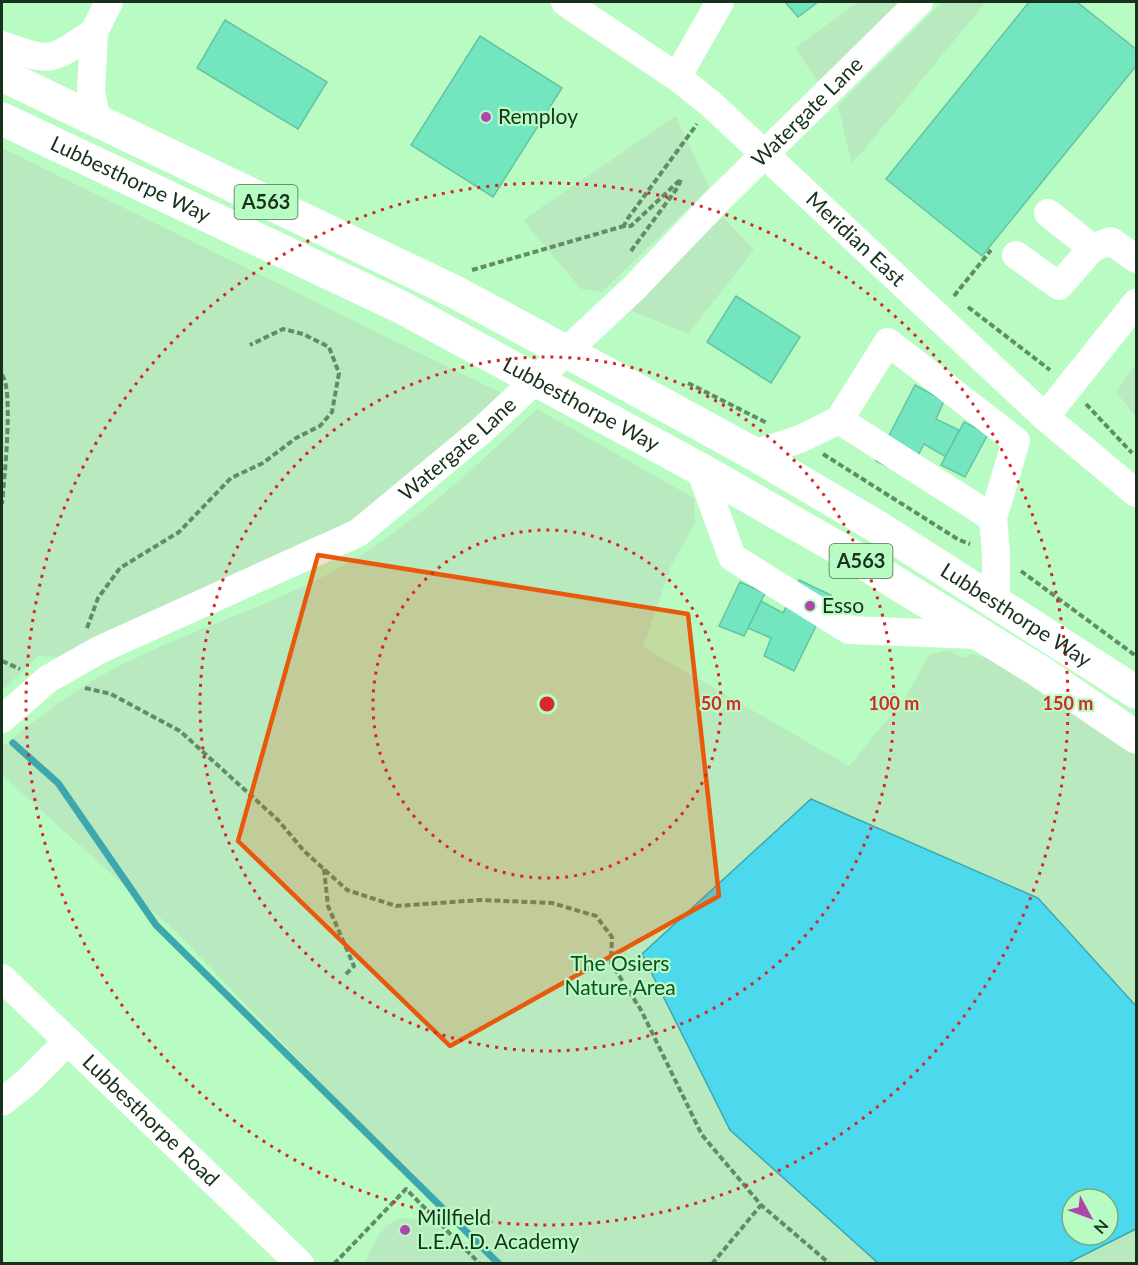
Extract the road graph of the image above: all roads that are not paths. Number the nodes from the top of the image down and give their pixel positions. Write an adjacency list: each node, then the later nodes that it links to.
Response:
1 (109, 2): 5 (street)
2 (565, 2): 8 (street, Meridian East)
3 (720, 2): 8 (street)
4 (919, 2): 25 (street, Watergate Lane)
5 (94, 32): 6 (street); 10 (street)
6 (2, 45)
7 (2, 75): 10 (highway, Lubbesthorpe Way / A563)
8 (676, 77): 16 (street, Meridian East)
9 (2, 119): 19 (highway, Lubbesthorpe Way / A563)
10 (98, 123): 18 (highway, Lubbesthorpe Way / A563)
11 (1048, 213): 12 (street)
12 (1092, 248): 13 (street); 14 (street)
13 (1004, 253)
14 (1137, 259)
15 (1137, 303): 16 (street)
16 (1045, 417): 20 (street, Meridian East)
17 (839, 420): 18 (street); 21 (street); 21 (street)
18 (754, 454): 22 (highway, Lubbesthorpe Way / A563)
19 (700, 469): 23 (highway, Lubbesthorpe Way / A563); 23 (street)
20 (1137, 493)
21 (993, 518): 22 (street)
22 (996, 600): 24 (highway, Lubbesthorpe Way / A563)
23 (978, 635): 26 (highway, Lubbesthorpe Way / A563)
24 (1137, 692)
25 (2, 720)
26 (1137, 737)
27 (2, 978): 28 (street, Lubbesthorpe Road)
28 (68, 1041): 29 (street); 30 (street, Lubbesthorpe Road)
29 (2, 1102)
30 (285, 1259)

